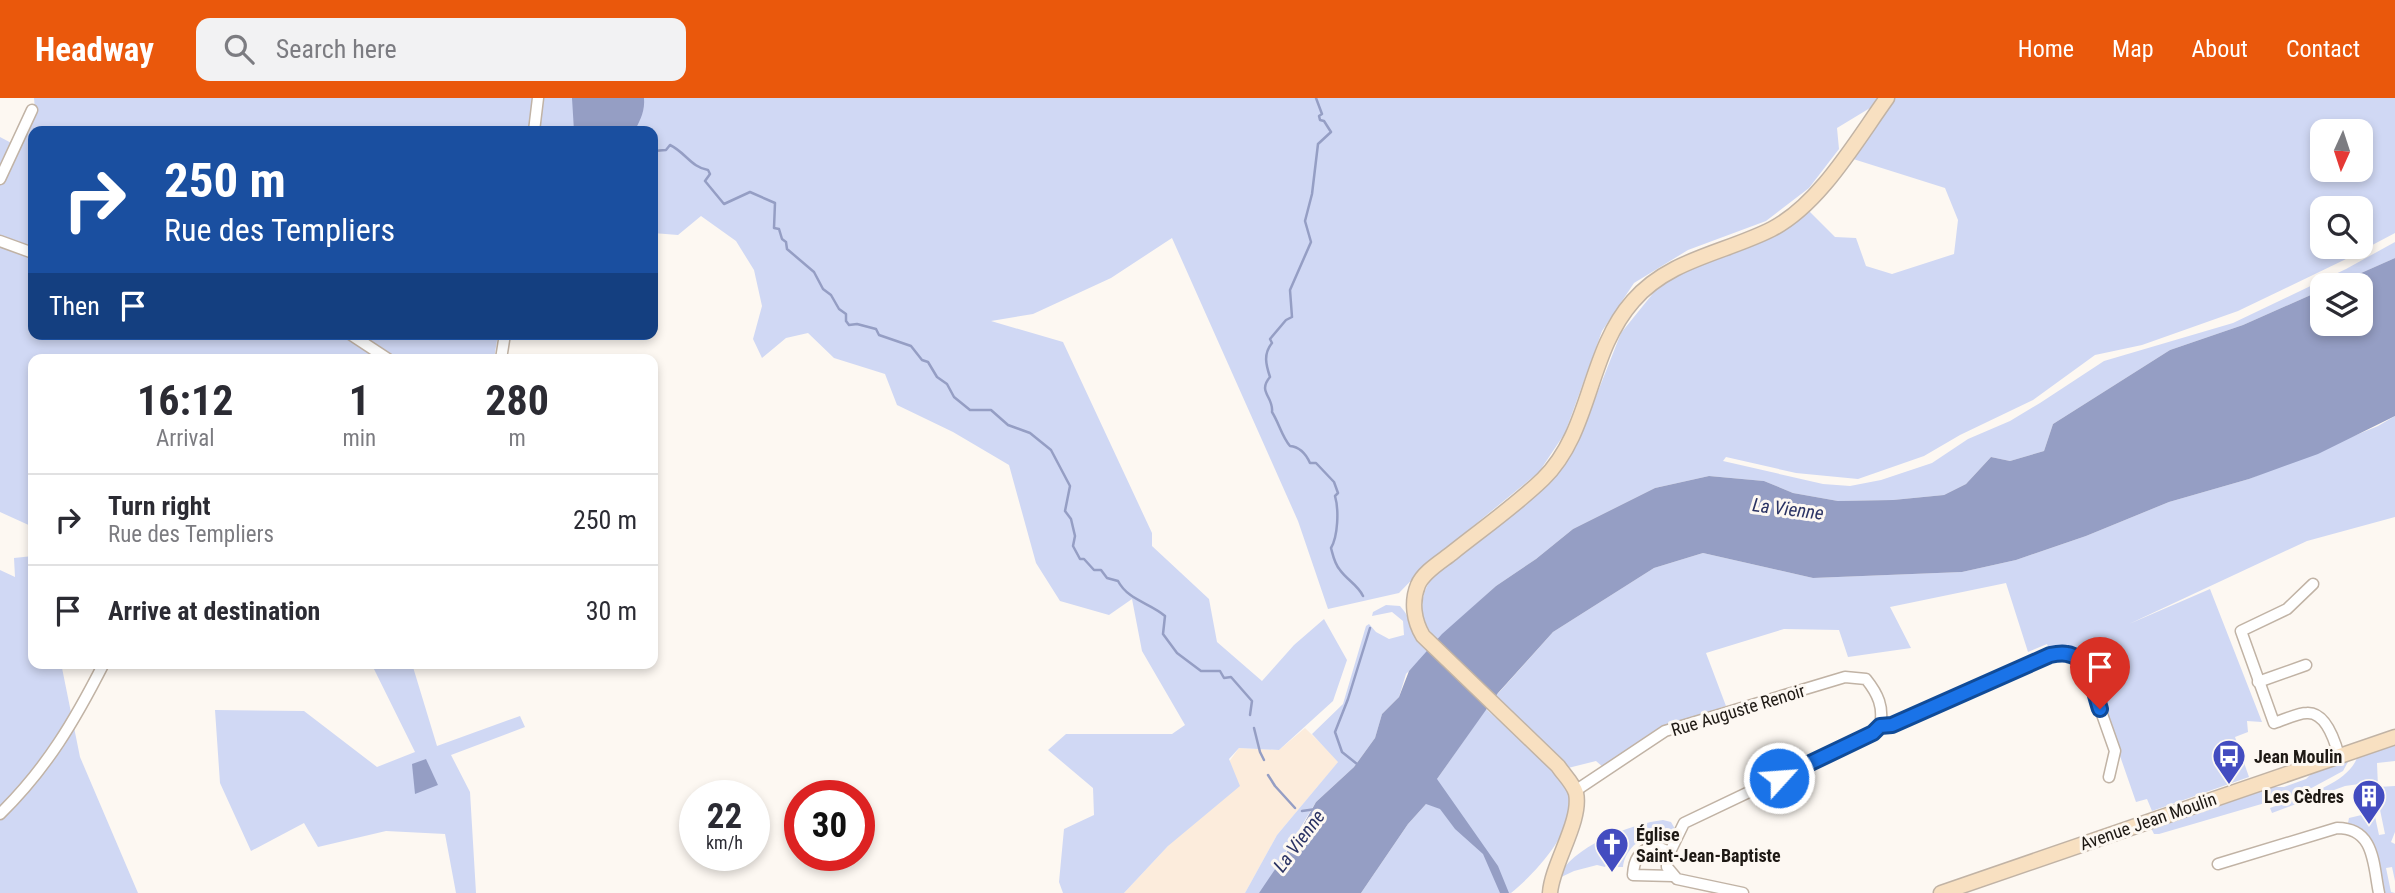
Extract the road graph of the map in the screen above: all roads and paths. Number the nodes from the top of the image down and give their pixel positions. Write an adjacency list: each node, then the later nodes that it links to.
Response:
1 (538, 98): 4 (street)
2 (1887, 98): 18 (main road)
3 (32, 110): 5 (street)
4 (535, 126)
5 (0, 179)
6 (0, 241): 7 (street)
7 (28, 251)
8 (359, 340): 9 (street)
9 (380, 354)
10 (2314, 584): 13 (street)
11 (2306, 666): 13 (street)
12 (101, 669): 19 (street)
13 (2258, 682): 16 (street)
14 (1880, 726): 17 (street); 18 (street, Rue Auguste Renoir); 20 (street)
15 (2395, 737): 16 (main road, Avenue Jean Moulin)
16 (2339, 756): 26 (main road, Avenue Jean Moulin)
17 (2109, 777)
18 (1575, 791): 24 (main road)
19 (0, 814)
20 (1670, 852): 22 (street); 22 (street)
21 (2218, 864): 27 (street)
22 (1673, 876): 23 (street)
23 (1705, 889): 25 (street)
24 (1550, 893)
25 (1743, 893)
26 (1941, 893)
27 (2379, 893)

